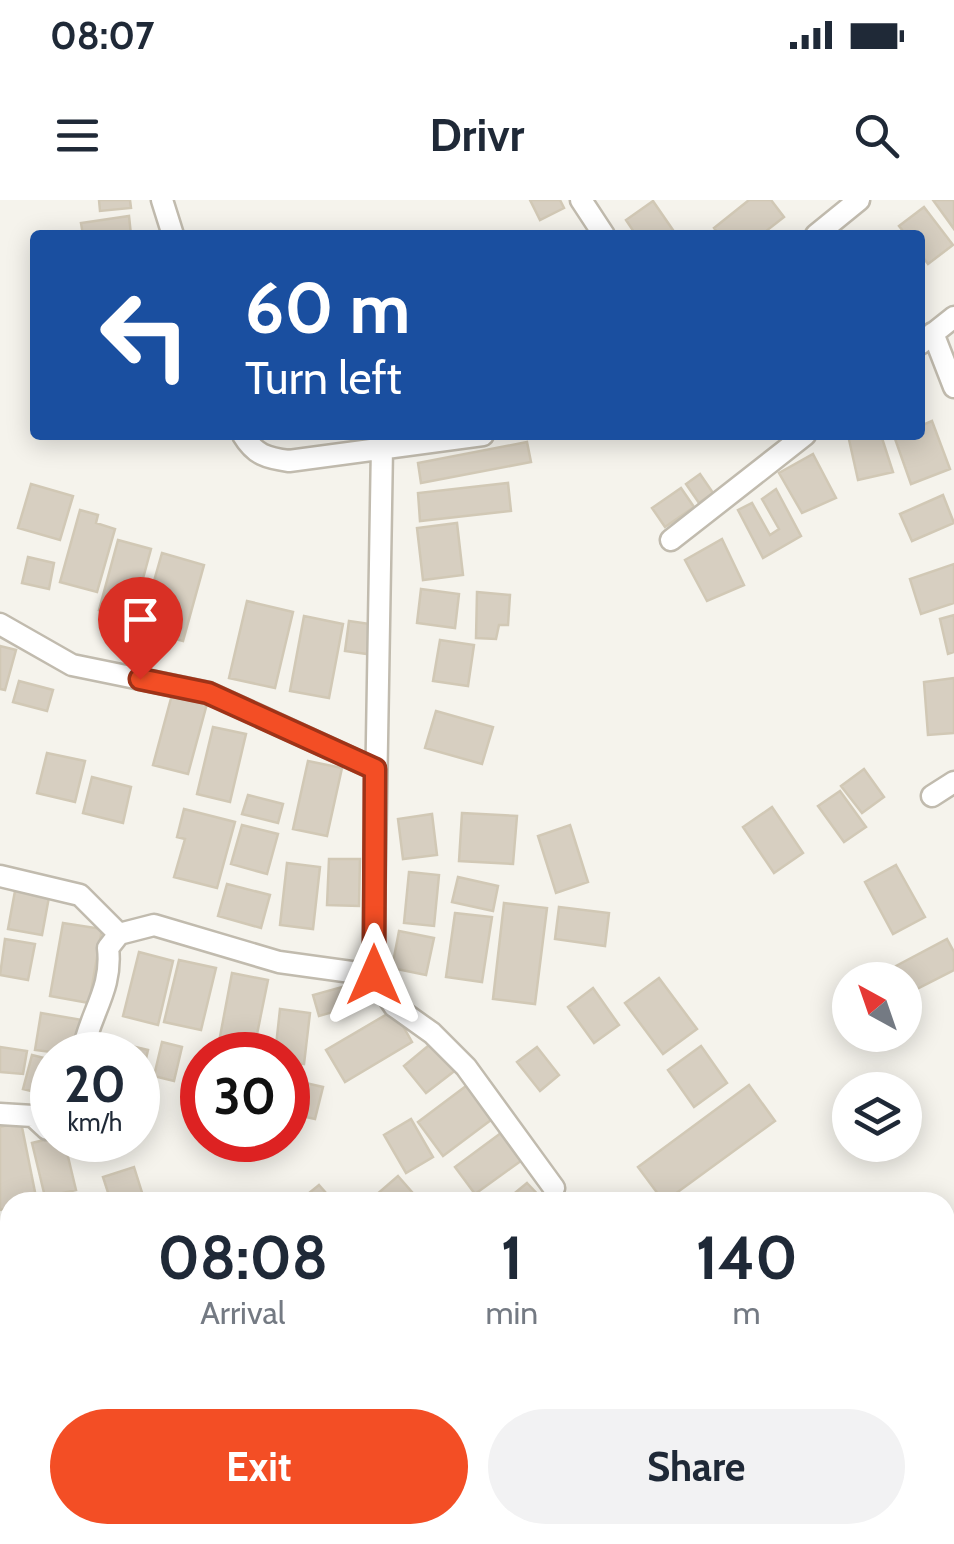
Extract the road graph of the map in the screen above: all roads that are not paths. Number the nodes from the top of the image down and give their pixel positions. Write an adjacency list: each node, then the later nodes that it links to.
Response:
1 (162, 200): 4 (street)
2 (581, 200): 5 (street)
3 (850, 202): 6 (street)
4 (171, 230)
5 (601, 230)
6 (821, 230)
7 (954, 317): 8 (street)
8 (927, 338): 9 (street)
9 (954, 388)
10 (246, 440): 13 (street)
11 (441, 440): 13 (street)
12 (799, 440): 14 (street)
13 (382, 447): 16 (street)
14 (671, 540)
15 (0, 624): 16 (street)
16 (375, 769): 21 (street)
17 (954, 782): 18 (street)
18 (932, 796)
19 (0, 876): 20 (street)
20 (119, 934): 21 (street); 22 (street)
21 (374, 975): 25 (street)
22 (85, 1032)
23 (0, 1114): 24 (street)
24 (30, 1116)
25 (554, 1188)

